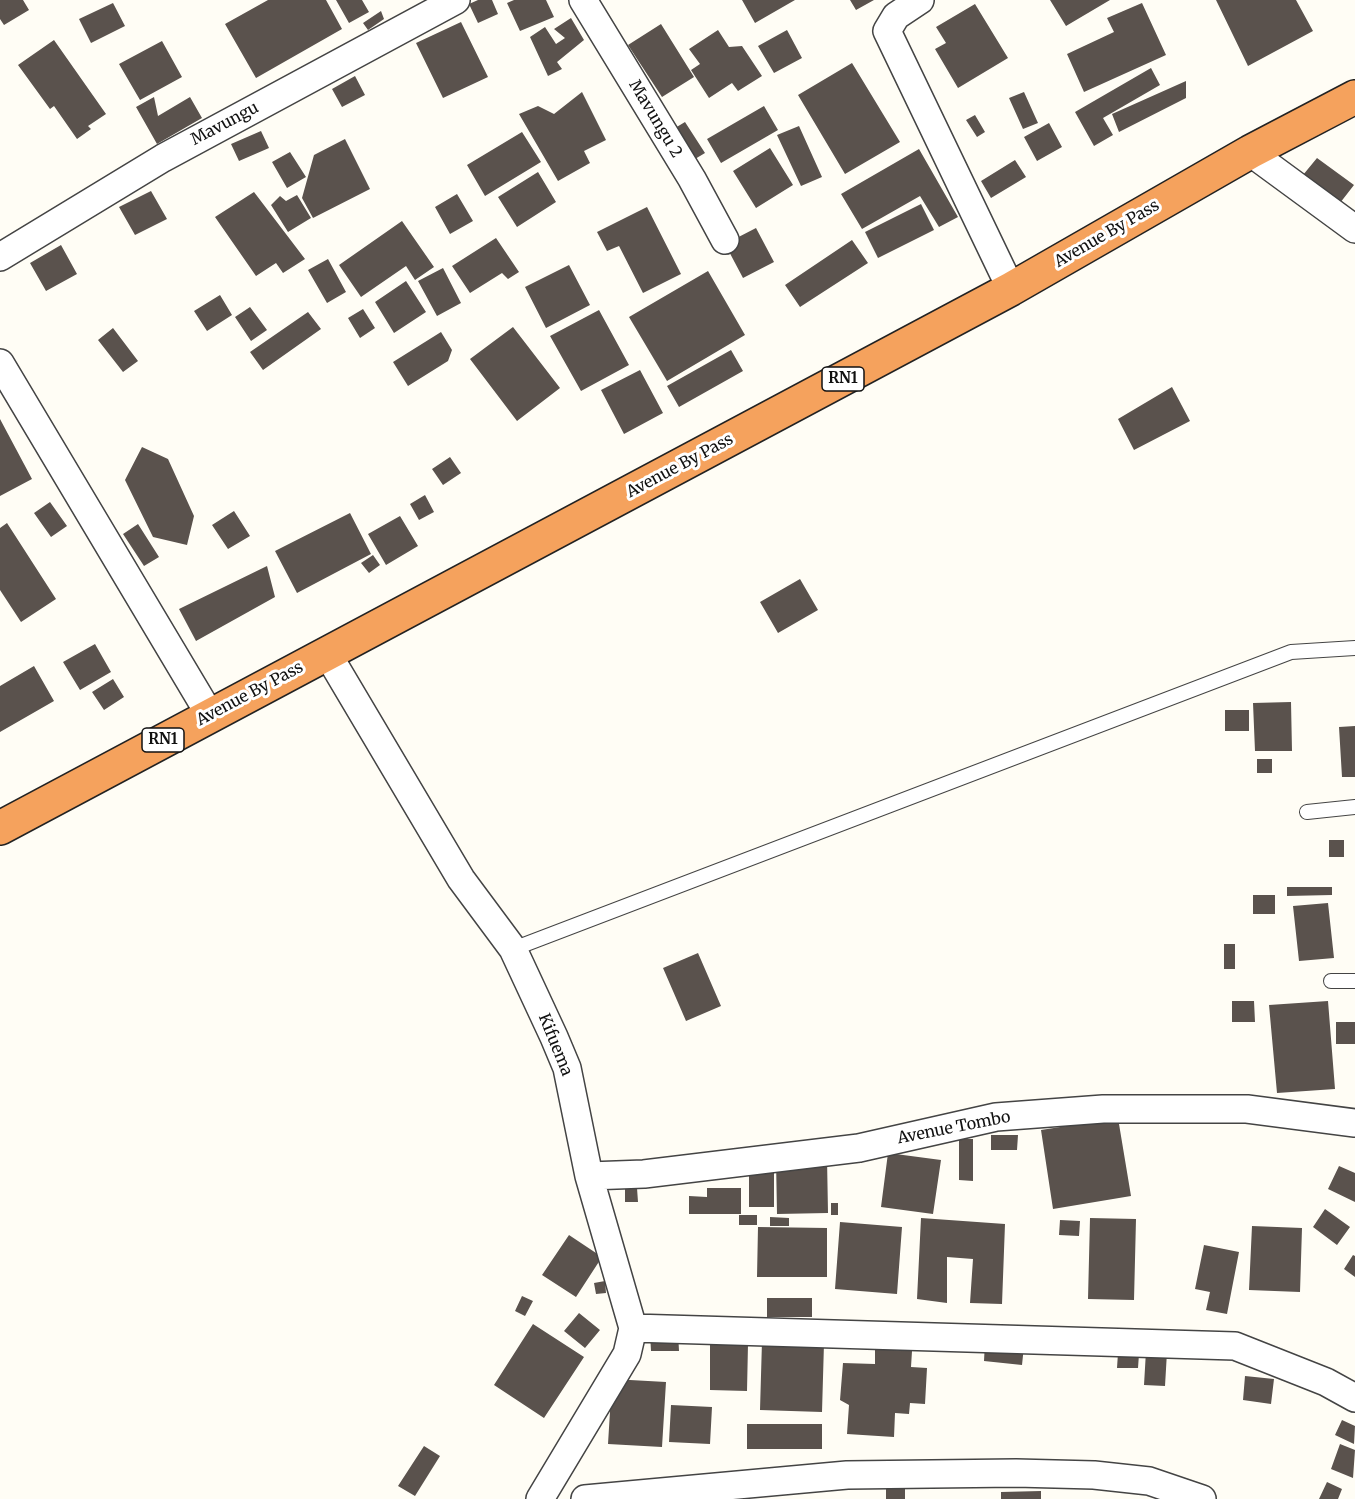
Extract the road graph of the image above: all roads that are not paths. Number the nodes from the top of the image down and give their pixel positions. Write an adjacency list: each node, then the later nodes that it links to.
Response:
1 (456, 0): 8 (street, Mavungu)
2 (583, 0): 7 (street, Mavungu 2)
3 (920, 0): 9 (street)
4 (1355, 97): 5 (highway, Avenue By Pass / RN1)
5 (1250, 152): 6 (street); 9 (highway, Avenue By Pass / RN1)
6 (1355, 229)
7 (726, 240)
8 (0, 256)
9 (1011, 289): 12 (highway, Avenue By Pass / RN1)
10 (0, 363): 13 (street)
11 (1355, 648): 17 (lane)
12 (327, 653): 13 (highway, Avenue By Pass / RN1); 17 (street, Kifuema)
13 (210, 715): 16 (highway, Avenue By Pass / RN1)
14 (1355, 807): 15 (lane)
15 (1306, 812)
16 (0, 828)
17 (513, 949): 21 (street, Kifuema)
18 (1331, 981): 19 (lane)
19 (1355, 981)
20 (1355, 1123): 21 (street, Avenue Tombo)
21 (589, 1176): 22 (street, Kifuema)
22 (633, 1328): 23 (street); 25 (street)
23 (1355, 1398)
24 (1146, 1490): 26 (street); 27 (street)
25 (540, 1499)
26 (585, 1499)
27 (1202, 1499)

